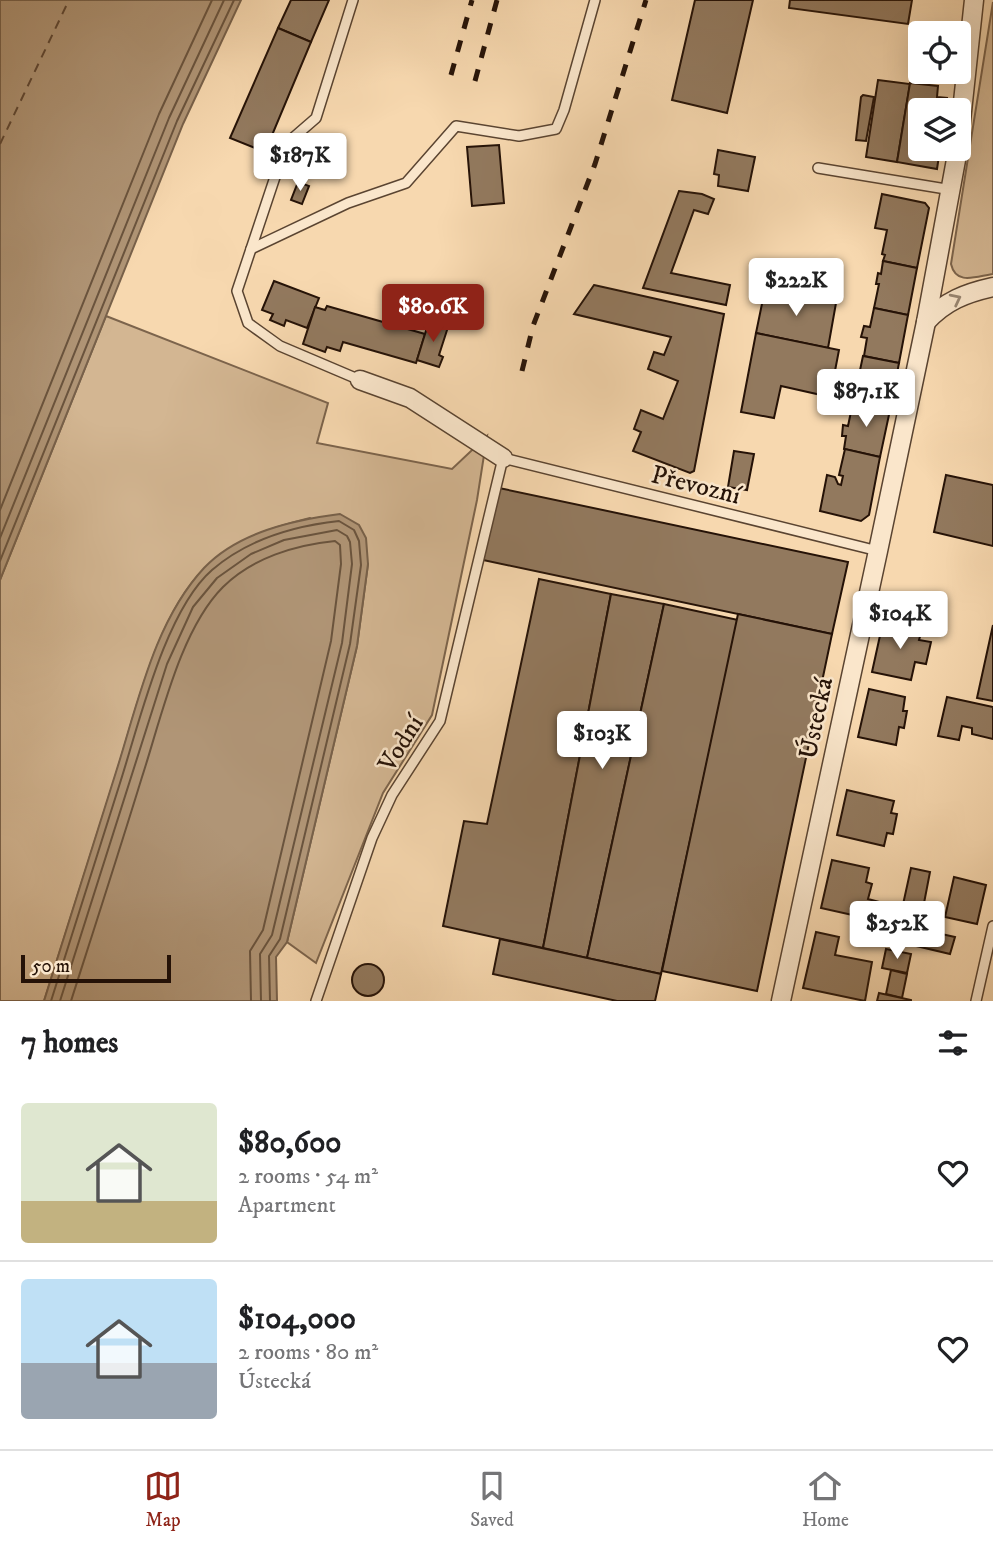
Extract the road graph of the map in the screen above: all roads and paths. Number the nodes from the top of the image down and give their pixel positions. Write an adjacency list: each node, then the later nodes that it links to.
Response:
1 (354, 0): 8 (lane)
2 (596, 0): 8 (lane)
3 (974, 0): 4 (street)
4 (963, 98)
5 (956, 161): 7 (street, Ústecká)
6 (818, 168): 7 (lane)
7 (952, 190): 10 (street, Ústecká)
8 (251, 249): 11 (lane)
9 (993, 287): 10 (street, one-way to 9)
10 (926, 322): 13 (street, Ústecká)
11 (360, 380): 12 (street)
12 (503, 458): 13 (lane, Převozní); 15 (lane, Vodní)
13 (878, 551): 16 (street, Ústecká)
14 (993, 926): 17 (lane)
15 (316, 1001)
16 (781, 1001)
17 (976, 1001)

